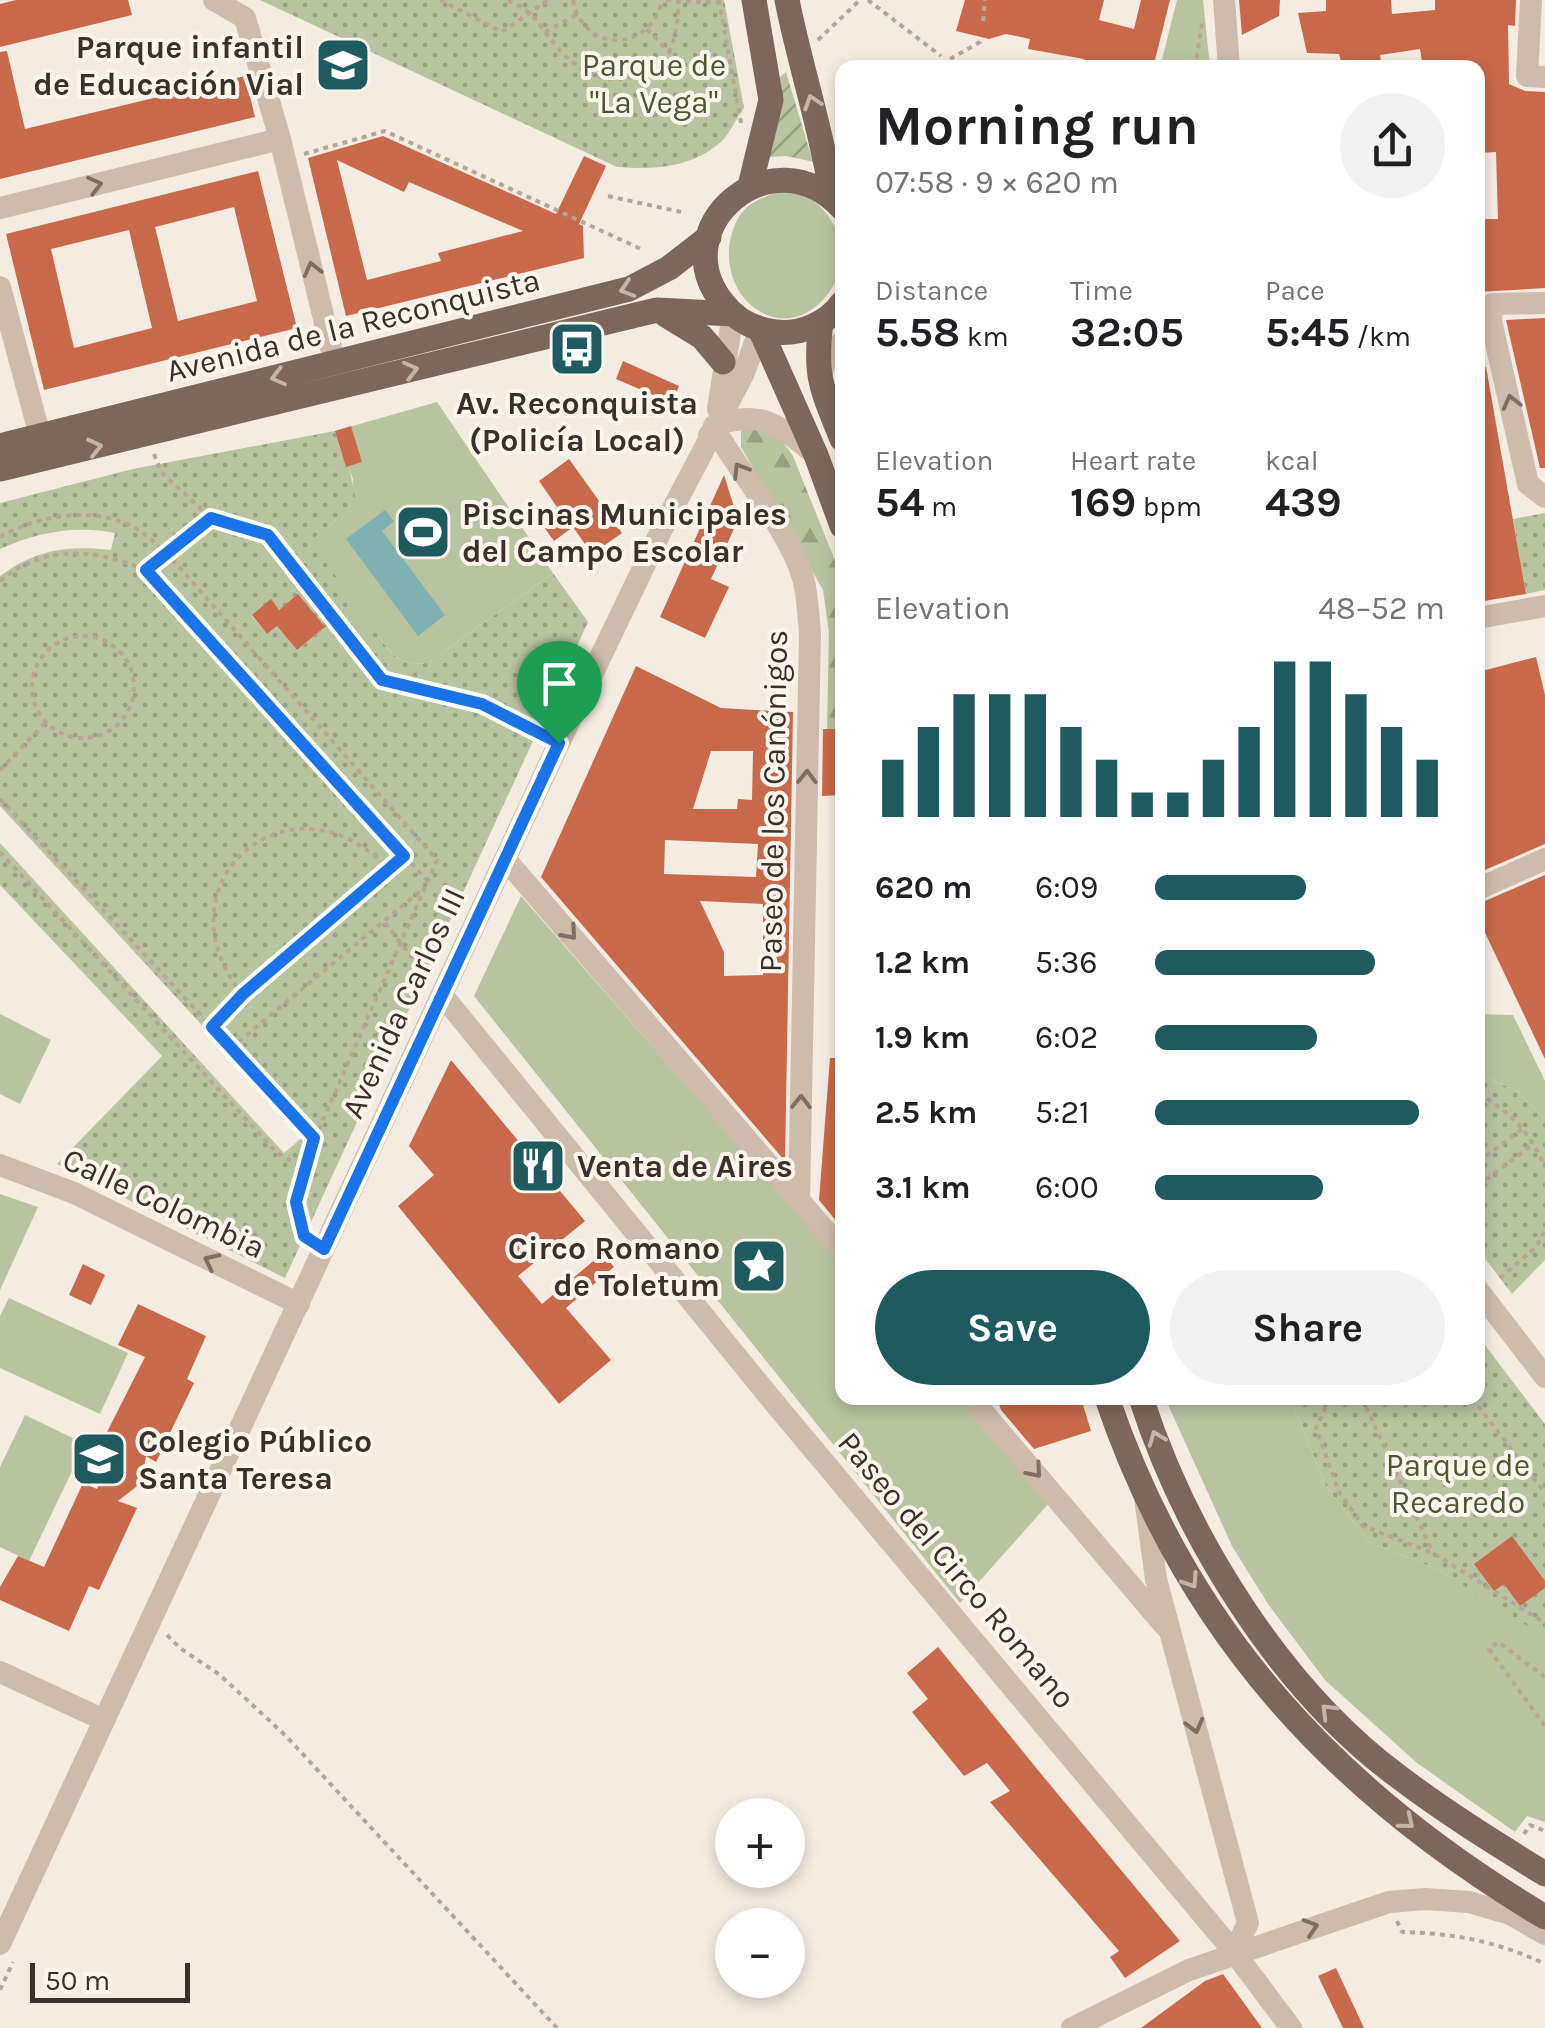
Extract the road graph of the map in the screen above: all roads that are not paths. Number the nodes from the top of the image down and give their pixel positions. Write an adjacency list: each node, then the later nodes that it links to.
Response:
1 (214, 0): 8 (street)
2 (754, 0): 9 (main road)
3 (786, 0): 10 (main road, one-way to 3)
4 (1224, 0): 6 (street)
5 (1531, 0): 7 (street)
6 (1228, 60)
7 (1545, 77)
8 (282, 149): 12 (street, one-way to 8); 22 (street, one-way to 8)
9 (750, 186): 11 (main road); 13 (main road, Avenida de la Reconquista)
10 (835, 194)
11 (835, 202)
12 (0, 208)
13 (708, 237): 17 (main road); 22 (main road, Avenida de la Reconquista, one-way to 22)
14 (0, 288): 26 (street)
15 (1545, 303): 30 (street, one-way to 15)
16 (657, 310): 17 (main road, Avenida de la Reconquista); 21 (main road); 29 (main road, Avenida de la Reconquista, one-way to 16)
17 (733, 314): 19 (main road); 21 (street, Avenida Carlos III)
18 (832, 325): 19 (main road); 23 (main road)
19 (760, 330): 25 (street, Avenida Carlos III); 28 (main road)
20 (835, 349): 23 (street)
21 (724, 362): 25 (street, Avenida Carlos III)
22 (335, 364): 26 (main road, Avenida de la Reconquista, one-way to 26)
23 (819, 381): 24 (main road)
24 (835, 422)
25 (713, 427): 28 (street); 34 (street, Avenida Carlos III); 39 (street, Paseo de los Canónigos, one-way to 25)
26 (40, 436): 27 (main road, Avenida de la Reconquista)
27 (0, 446)
28 (816, 454): 31 (main road)
29 (0, 469)
30 (1545, 496)
31 (835, 507)
32 (1545, 606): 33 (street)
33 (1485, 617)
34 (506, 860): 37 (street, Avenida Carlos III); 39 (street, one-way to 39)
35 (1545, 860): 36 (street)
36 (1485, 887)
37 (443, 996): 42 (street, Avenida Carlos III); 55 (street, Paseo del Circo Romano)
38 (0, 1164): 42 (street, Calle Colombia, one-way to 38)
39 (799, 1200): 40 (street)
40 (835, 1242)
41 (1485, 1299): 43 (street)
42 (299, 1304): 50 (street, Avenida Carlos III)
43 (1545, 1377)
44 (977, 1405): 48 (street, one-way to 48)
45 (1110, 1405): 47 (main road)
46 (1144, 1405): 51 (main road, one-way to 46)
47 (1144, 1494): 48 (street); 52 (main road, one-way to 52)
48 (1171, 1633): 55 (street, one-way to 55)
49 (0, 1672): 50 (street)
50 (104, 1720): 54 (street, Avenida Carlos III)
51 (1545, 1874)
52 (1545, 1916)
53 (1545, 1934): 55 (street, one-way to 53)
54 (0, 1944)
55 (1234, 1952): 56 (street); 59 (street, Paseo del Circo Romano)
56 (1113, 2009): 57 (street); 58 (street)
57 (1072, 2028)
58 (1094, 2028)
59 (1291, 2028)

